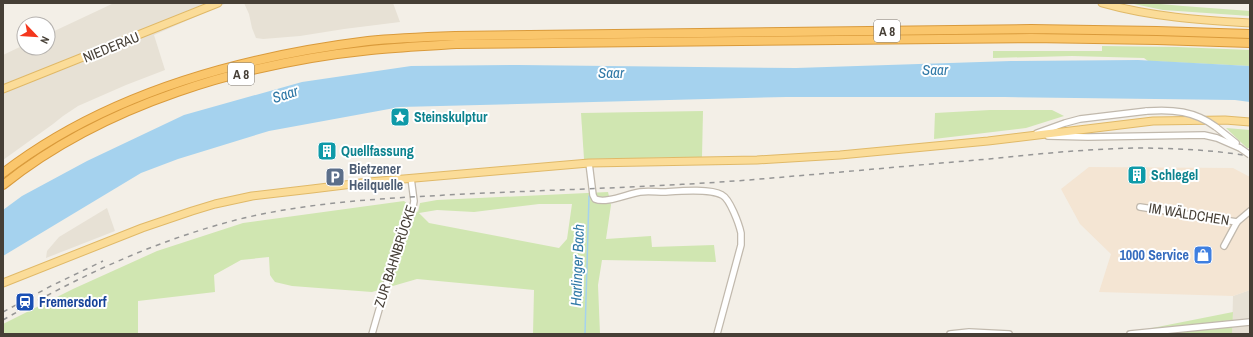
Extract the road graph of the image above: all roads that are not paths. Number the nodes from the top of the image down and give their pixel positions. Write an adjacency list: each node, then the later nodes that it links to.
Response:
1 (218, 3): 6 (main road, NIEDERAU)
2 (1102, 3): 3 (main road)
3 (1250, 23)
4 (1250, 34): 12 (highway, A 8)
5 (1250, 43): 14 (highway, A 8)
6 (3, 89)
7 (1250, 122): 8 (main road)
8 (1029, 136): 9 (street); 9 (street, bridge); 11 (main road)
9 (1240, 148): 10 (street, bridge)
10 (1250, 155)
11 (589, 163): 13 (main road); 22 (street)
12 (3, 173)
13 (411, 178): 19 (main road); 21 (street, ZUR BAHNBRÜCKE)
14 (3, 185)
15 (1140, 207): 17 (street, IM WÄLDCHEN)
16 (1250, 211): 17 (street, IM WÄLDCHEN)
17 (1237, 222): 18 (street, IM WÄLDCHEN)
18 (1224, 246)
19 (3, 283)
20 (1250, 322): 25 (street)
21 (372, 334)
22 (717, 334)
23 (950, 334): 24 (street)
24 (1008, 334)
25 (1130, 334)

